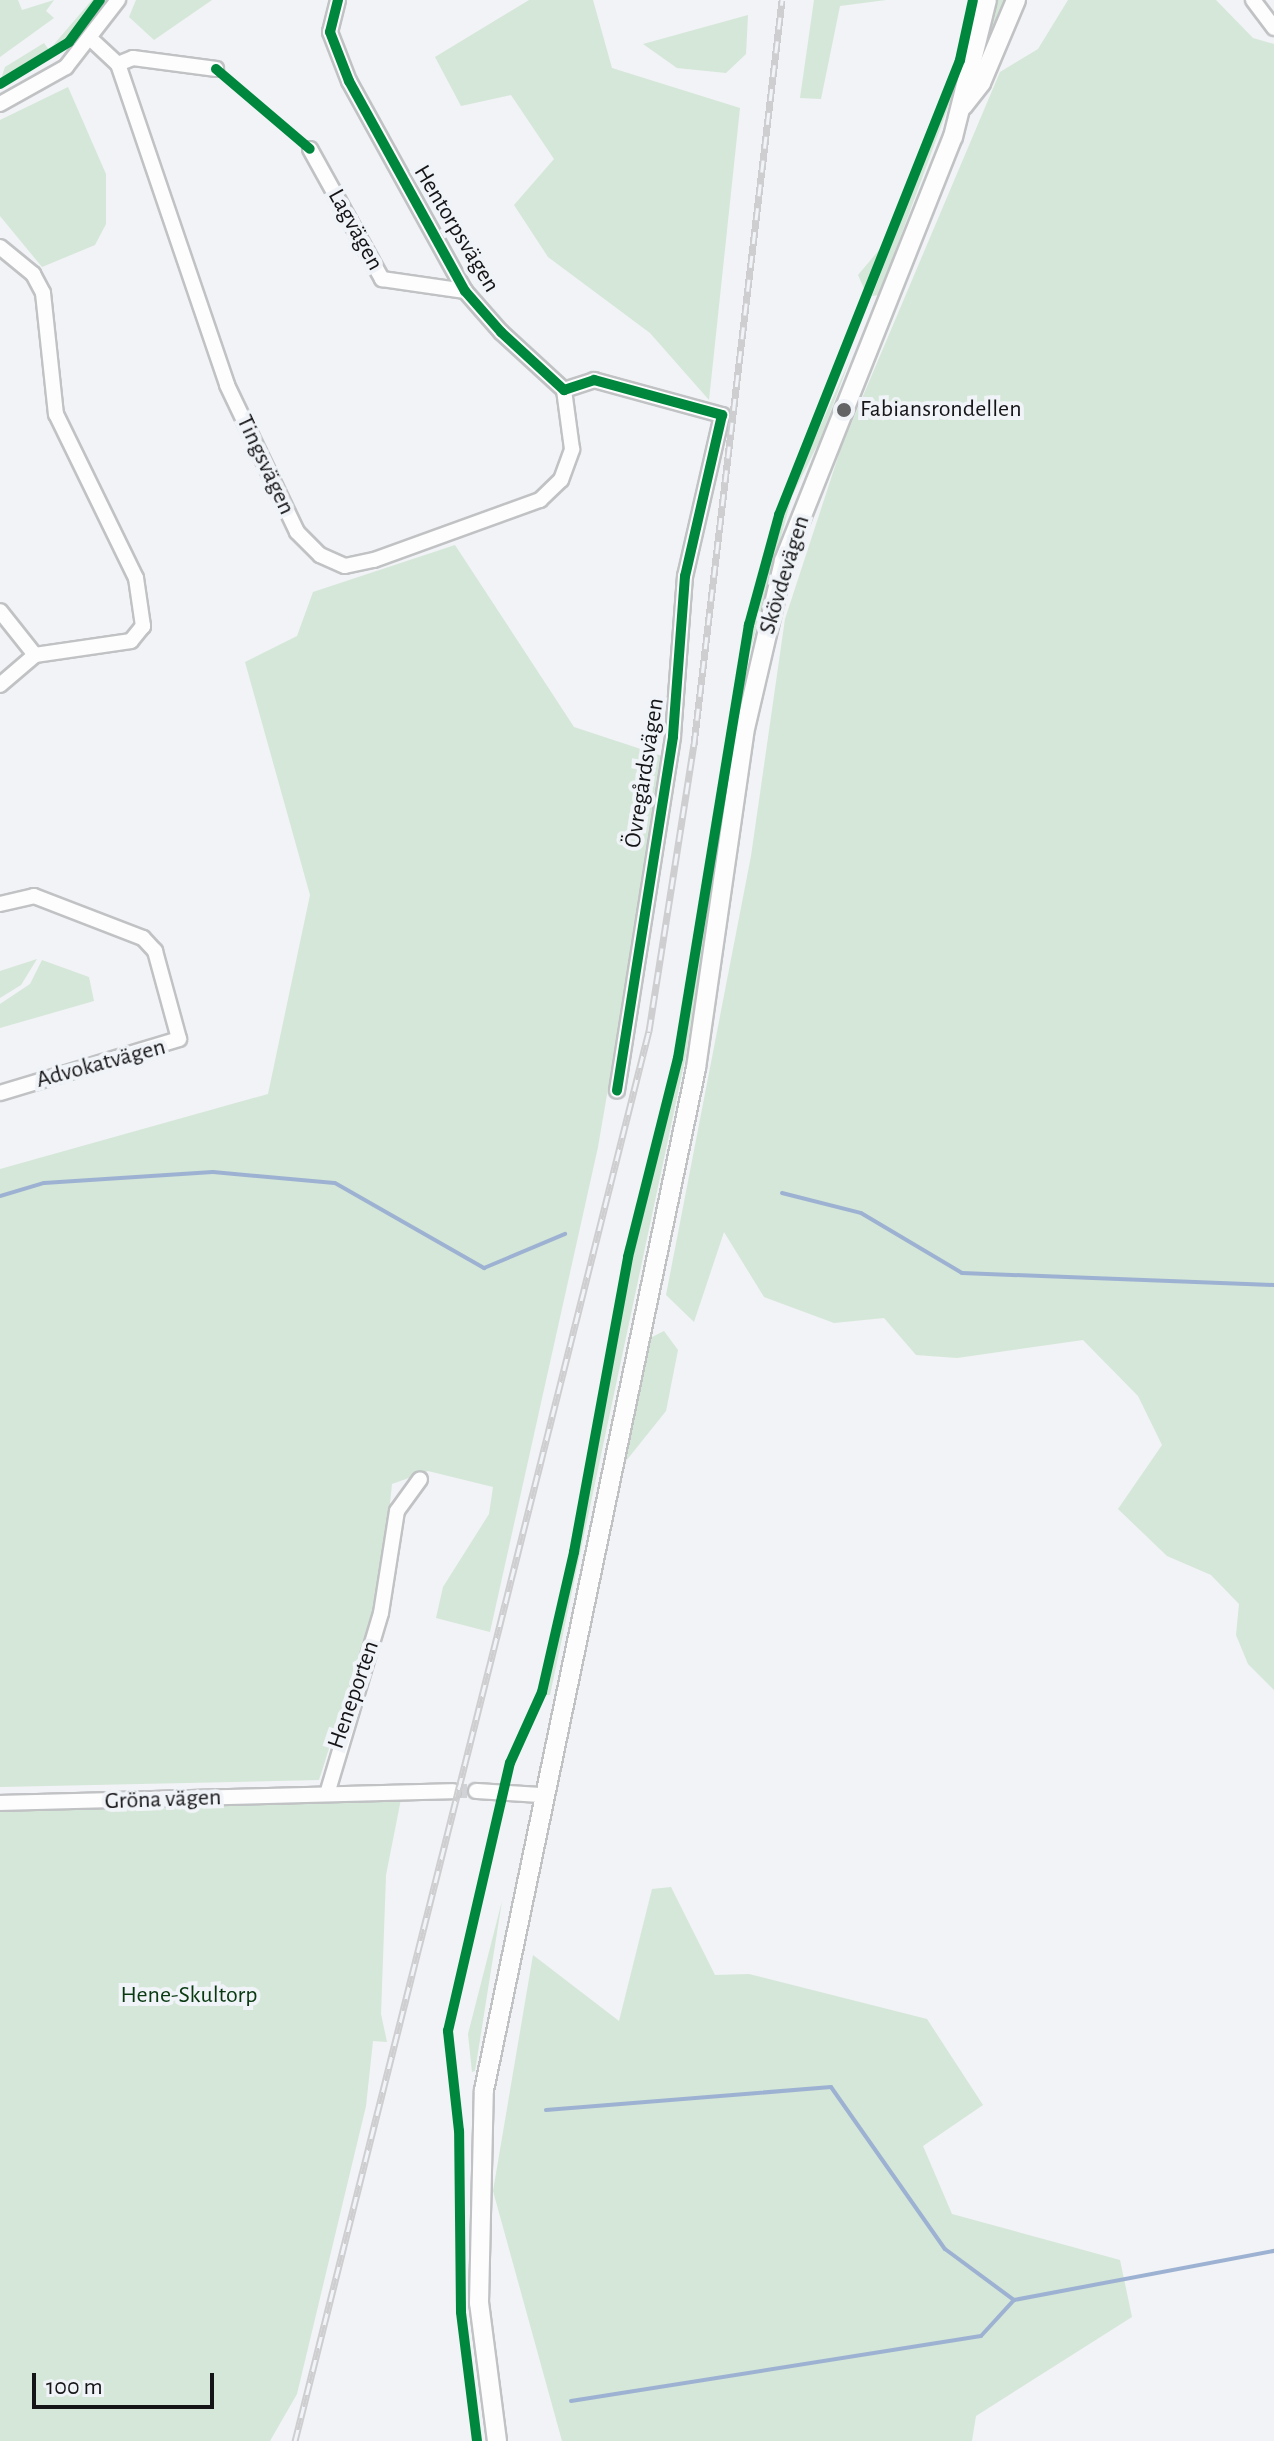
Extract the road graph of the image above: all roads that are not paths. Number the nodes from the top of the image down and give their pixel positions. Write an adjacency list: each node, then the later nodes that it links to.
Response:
1 (118, 0): 7 (street)
2 (338, 0): 14 (street, Hentorpsvägen)
3 (987, 0): 11 (main road)
4 (1016, 0): 11 (main road)
5 (1253, 0): 6 (street)
6 (1274, 28)
7 (93, 41): 8 (street, Tingsvägen); 10 (street)
8 (118, 64): 9 (street); 15 (street, Tingsvägen)
9 (216, 69)
10 (0, 104)
11 (963, 106): 26 (main road, Skövdevägen)
12 (310, 149): 14 (street, Lagvägen)
13 (0, 247): 17 (street)
14 (465, 291): 15 (street, Hentorpsvägen)
15 (564, 390): 20 (street, Övregårdsvägen)
16 (0, 611): 17 (street)
17 (35, 655): 18 (street)
18 (0, 685)
19 (0, 904): 21 (street, Advokatvägen)
20 (617, 1091)
21 (0, 1093)
22 (420, 1479): 25 (street, Heneporten)
23 (453, 1791): 25 (street)
24 (476, 1791): 26 (street)
25 (327, 1794): 27 (street, Gröna vägen)
26 (541, 1795): 28 (main road, Skövdevägen)
27 (0, 1803)
28 (497, 2441)

